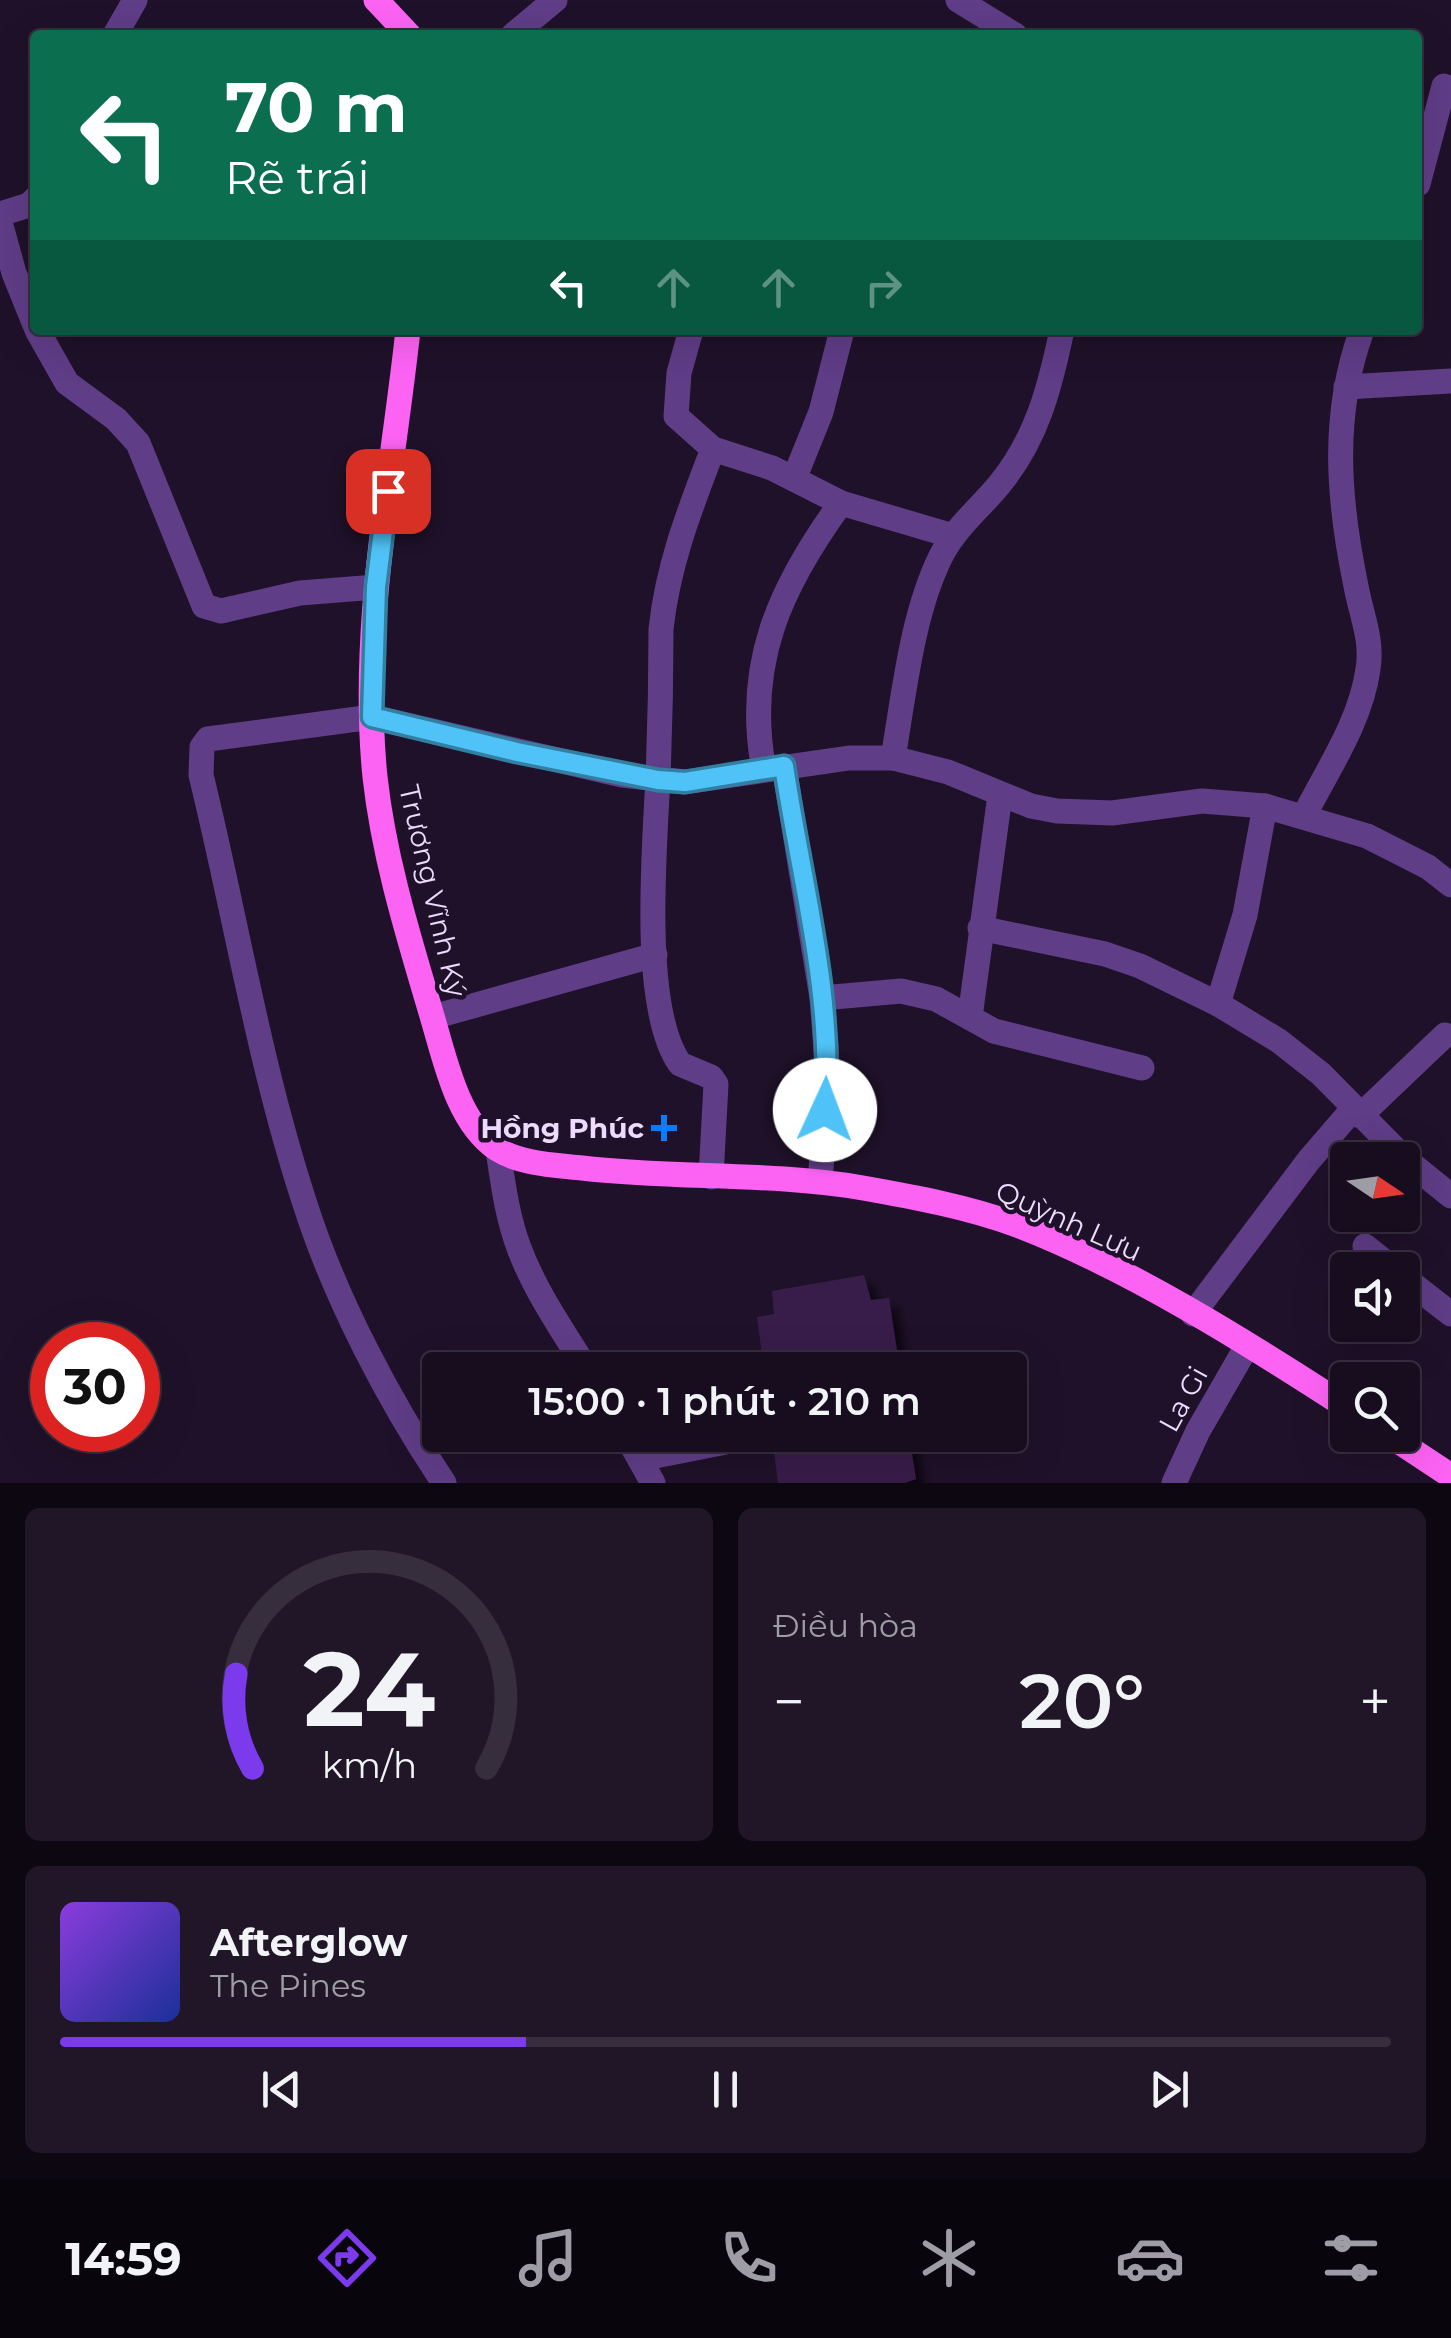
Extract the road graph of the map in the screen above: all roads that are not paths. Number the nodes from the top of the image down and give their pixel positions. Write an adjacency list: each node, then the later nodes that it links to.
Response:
1 (135, 0): 5 (street)
2 (376, 0): 6 (main road)
3 (554, 0): 7 (street)
4 (958, 0): 8 (street)
5 (118, 30)
6 (404, 30)
7 (518, 30)
8 (1007, 30)
9 (1444, 86): 10 (street)
10 (1422, 169)
11 (30, 205): 12 (street)
12 (0, 214)
13 (0, 222): 14 (street)
14 (30, 314)
15 (40, 335): 27 (street)
16 (407, 335): 27 (main road, Trương Vĩnh Ký)
17 (690, 335): 23 (street)
18 (841, 335): 24 (street)
19 (1061, 335): 26 (street)
20 (1361, 335): 22 (street)
21 (1451, 381): 22 (street)
22 (1346, 387): 34 (street)
23 (712, 448): 24 (street); 31 (street)
24 (794, 480): 25 (street)
25 (841, 503): 26 (street); 30 (street)
26 (953, 536): 29 (street)
27 (376, 587): 28 (main road, Trương Vĩnh Ký)
28 (372, 717): 31 (street); 40 (main road, Trương Vĩnh Ký); 62 (street)
29 (892, 758): 30 (street); 32 (street)
30 (774, 768): 31 (street); 38 (street)
31 (658, 780): 37 (street)
32 (1000, 795): 33 (street); 36 (street)
33 (1264, 806): 34 (street); 39 (street)
34 (1304, 816): 35 (street)
35 (1451, 886)
36 (980, 928): 39 (street); 41 (street)
37 (655, 954): 40 (street); 46 (street)
38 (822, 998): 41 (street); 47 (street)
39 (1218, 1004): 44 (street)
40 (433, 1017): 45 (main road, Trương Vĩnh Ký)
41 (970, 1017): 43 (street)
42 (1444, 1035): 44 (street)
43 (1142, 1068)
44 (1357, 1113): 48 (street); 52 (street)
45 (498, 1150): 46 (main road, Quỳnh Lưu); 55 (street)
46 (712, 1177): 47 (main road, Quỳnh Lưu)
47 (820, 1182): 52 (main road, Quỳnh Lưu)
48 (1451, 1196)
49 (1365, 1246): 50 (street)
50 (1372, 1252)
51 (1420, 1290): 53 (street)
52 (1193, 1314): 54 (main road, Quỳnh Lưu)
53 (1451, 1314)
54 (1247, 1346): 56 (main road, Quỳnh Lưu); 64 (street, La Gi)
55 (576, 1352)
56 (1330, 1397)
57 (636, 1452): 60 (street)
58 (676, 1452): 60 (street)
59 (1414, 1452): 61 (main road)
60 (640, 1459): 63 (street)
61 (1451, 1476)
62 (444, 1483)
63 (653, 1483)
64 (1174, 1483)

